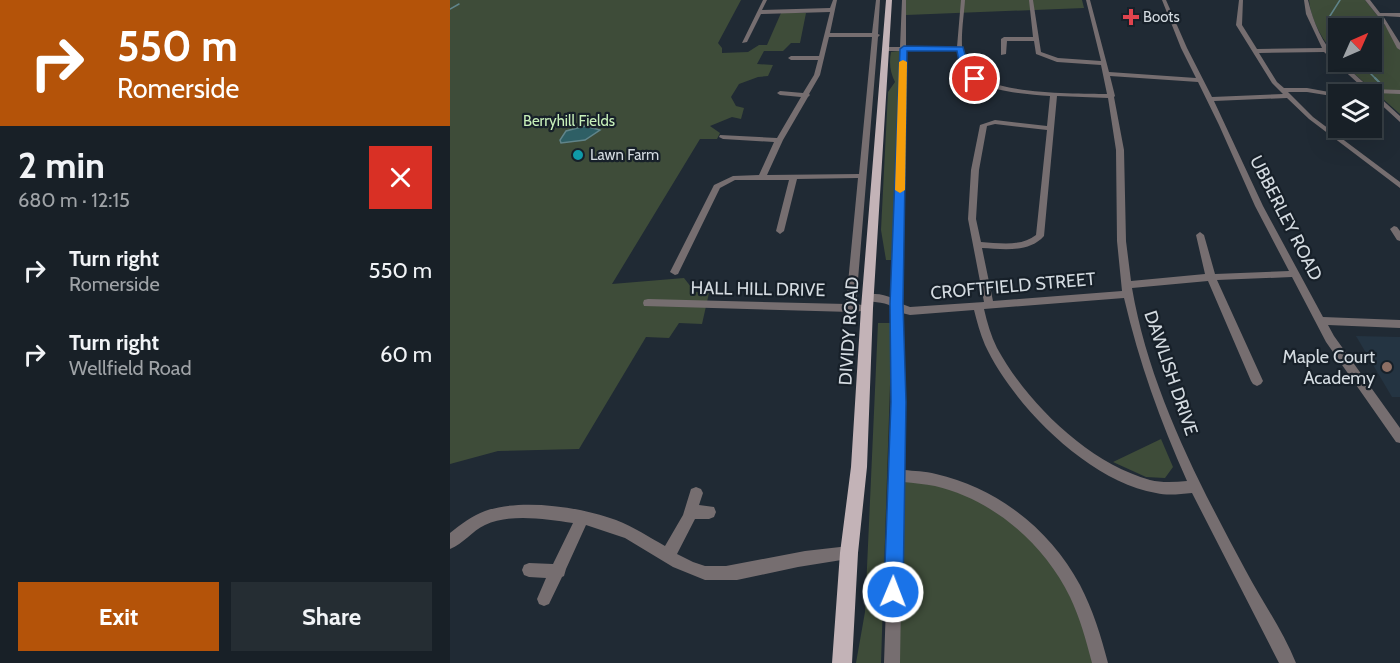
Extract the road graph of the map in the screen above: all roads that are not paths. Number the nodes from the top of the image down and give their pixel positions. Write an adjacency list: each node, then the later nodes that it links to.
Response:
1 (765, 0): 14 (street)
2 (835, 0): 13 (street)
3 (878, 0): 18 (street, DIVIDY ROAD)
4 (889, 0): 22 (main road, DIVIDY ROAD)
5 (904, 0): 23 (street)
6 (963, 0): 24 (street)
7 (1031, 0): 19 (street)
8 (1088, 0): 30 (street, DAWLISH DRIVE)
9 (1164, 0): 31 (street, UBBERLEY ROAD)
10 (1241, 0): 26 (street)
11 (1306, 0): 25 (street)
12 (1367, 0): 15 (street)
13 (832, 10): 14 (street); 17 (street)
14 (759, 12): 20 (street)
15 (1378, 14): 16 (street); 21 (street)
16 (1400, 15)
17 (828, 35): 18 (street); 29 (street)
18 (877, 35): 48 (street, DIVIDY ROAD)
19 (1035, 39): 27 (street); 30 (street)
20 (744, 42)
21 (1400, 48)
22 (885, 49): 23 (street); 60 (main road, DIVIDY ROAD)
23 (904, 49): 24 (street); 61 (street)
24 (960, 49): 36 (street)
25 (1326, 50): 26 (street); 32 (street)
26 (1257, 51): 33 (street)
27 (1003, 54)
28 (791, 58): 29 (street)
29 (822, 58): 37 (street)
30 (1106, 68): 31 (street); 40 (street, DAWLISH DRIVE)
31 (1200, 80): 42 (street, UBBERLEY ROAD)
32 (1361, 84)
33 (1282, 90): 38 (street); 41 (street)
34 (1400, 92): 39 (street)
35 (780, 93): 37 (street)
36 (1054, 93): 40 (street); 45 (street)
37 (807, 94): 47 (street)
38 (1328, 94)
39 (1382, 95)
40 (1112, 96): 58 (street, DAWLISH DRIVE)
41 (1289, 96): 42 (street); 51 (street)
42 (1210, 99): 56 (street, UBBERLEY ROAD)
43 (1382, 104): 44 (street)
44 (1400, 120)
45 (1050, 128): 54 (street); 54 (street)
46 (723, 137): 47 (street)
47 (779, 140): 49 (street)
48 (862, 176): 50 (street); 63 (street, DIVIDY ROAD)
49 (762, 177): 50 (street); 55 (street)
50 (793, 178): 52 (street)
51 (1400, 186)
52 (780, 231)
53 (1200, 235): 57 (street)
54 (976, 245): 62 (street)
55 (675, 272)
56 (1295, 274): 57 (street, CROFTFIELD STREET); 64 (street, UBBERLEY ROAD)
57 (1211, 277): 58 (street, CROFTFIELD STREET); 66 (street)
58 (1127, 289): 62 (street, CROFTFIELD STREET); 69 (street, DAWLISH DRIVE)
59 (648, 303): 63 (street, HALL HILL DRIVE)
60 (868, 303): 61 (street, CROFTFIELD STREET); 63 (street, HALL HILL DRIVE); 75 (main road, DIVIDY ROAD)
61 (897, 304): 62 (street, CROFTFIELD STREET); 68 (street)
62 (983, 305): 69 (street)
63 (851, 308)
64 (1320, 321): 65 (street); 67 (street, UBBERLEY ROAD)
65 (1400, 324)
66 (1257, 381)
67 (1400, 438)
68 (896, 475): 81 (street); 82 (street)
69 (1195, 487): 83 (street, DAWLISH DRIVE)
70 (696, 493): 71 (street)
71 (692, 512): 72 (street); 76 (street)
72 (709, 512)
73 (583, 517): 74 (street); 76 (street); 78 (street)
74 (450, 542)
75 (849, 553): 76 (street); 80 (main road, DIVIDY ROAD)
76 (668, 555)
77 (529, 570): 78 (street)
78 (559, 571): 79 (street)
79 (544, 599)
80 (842, 663)
81 (892, 663)
82 (1100, 663)
83 (1288, 663)

